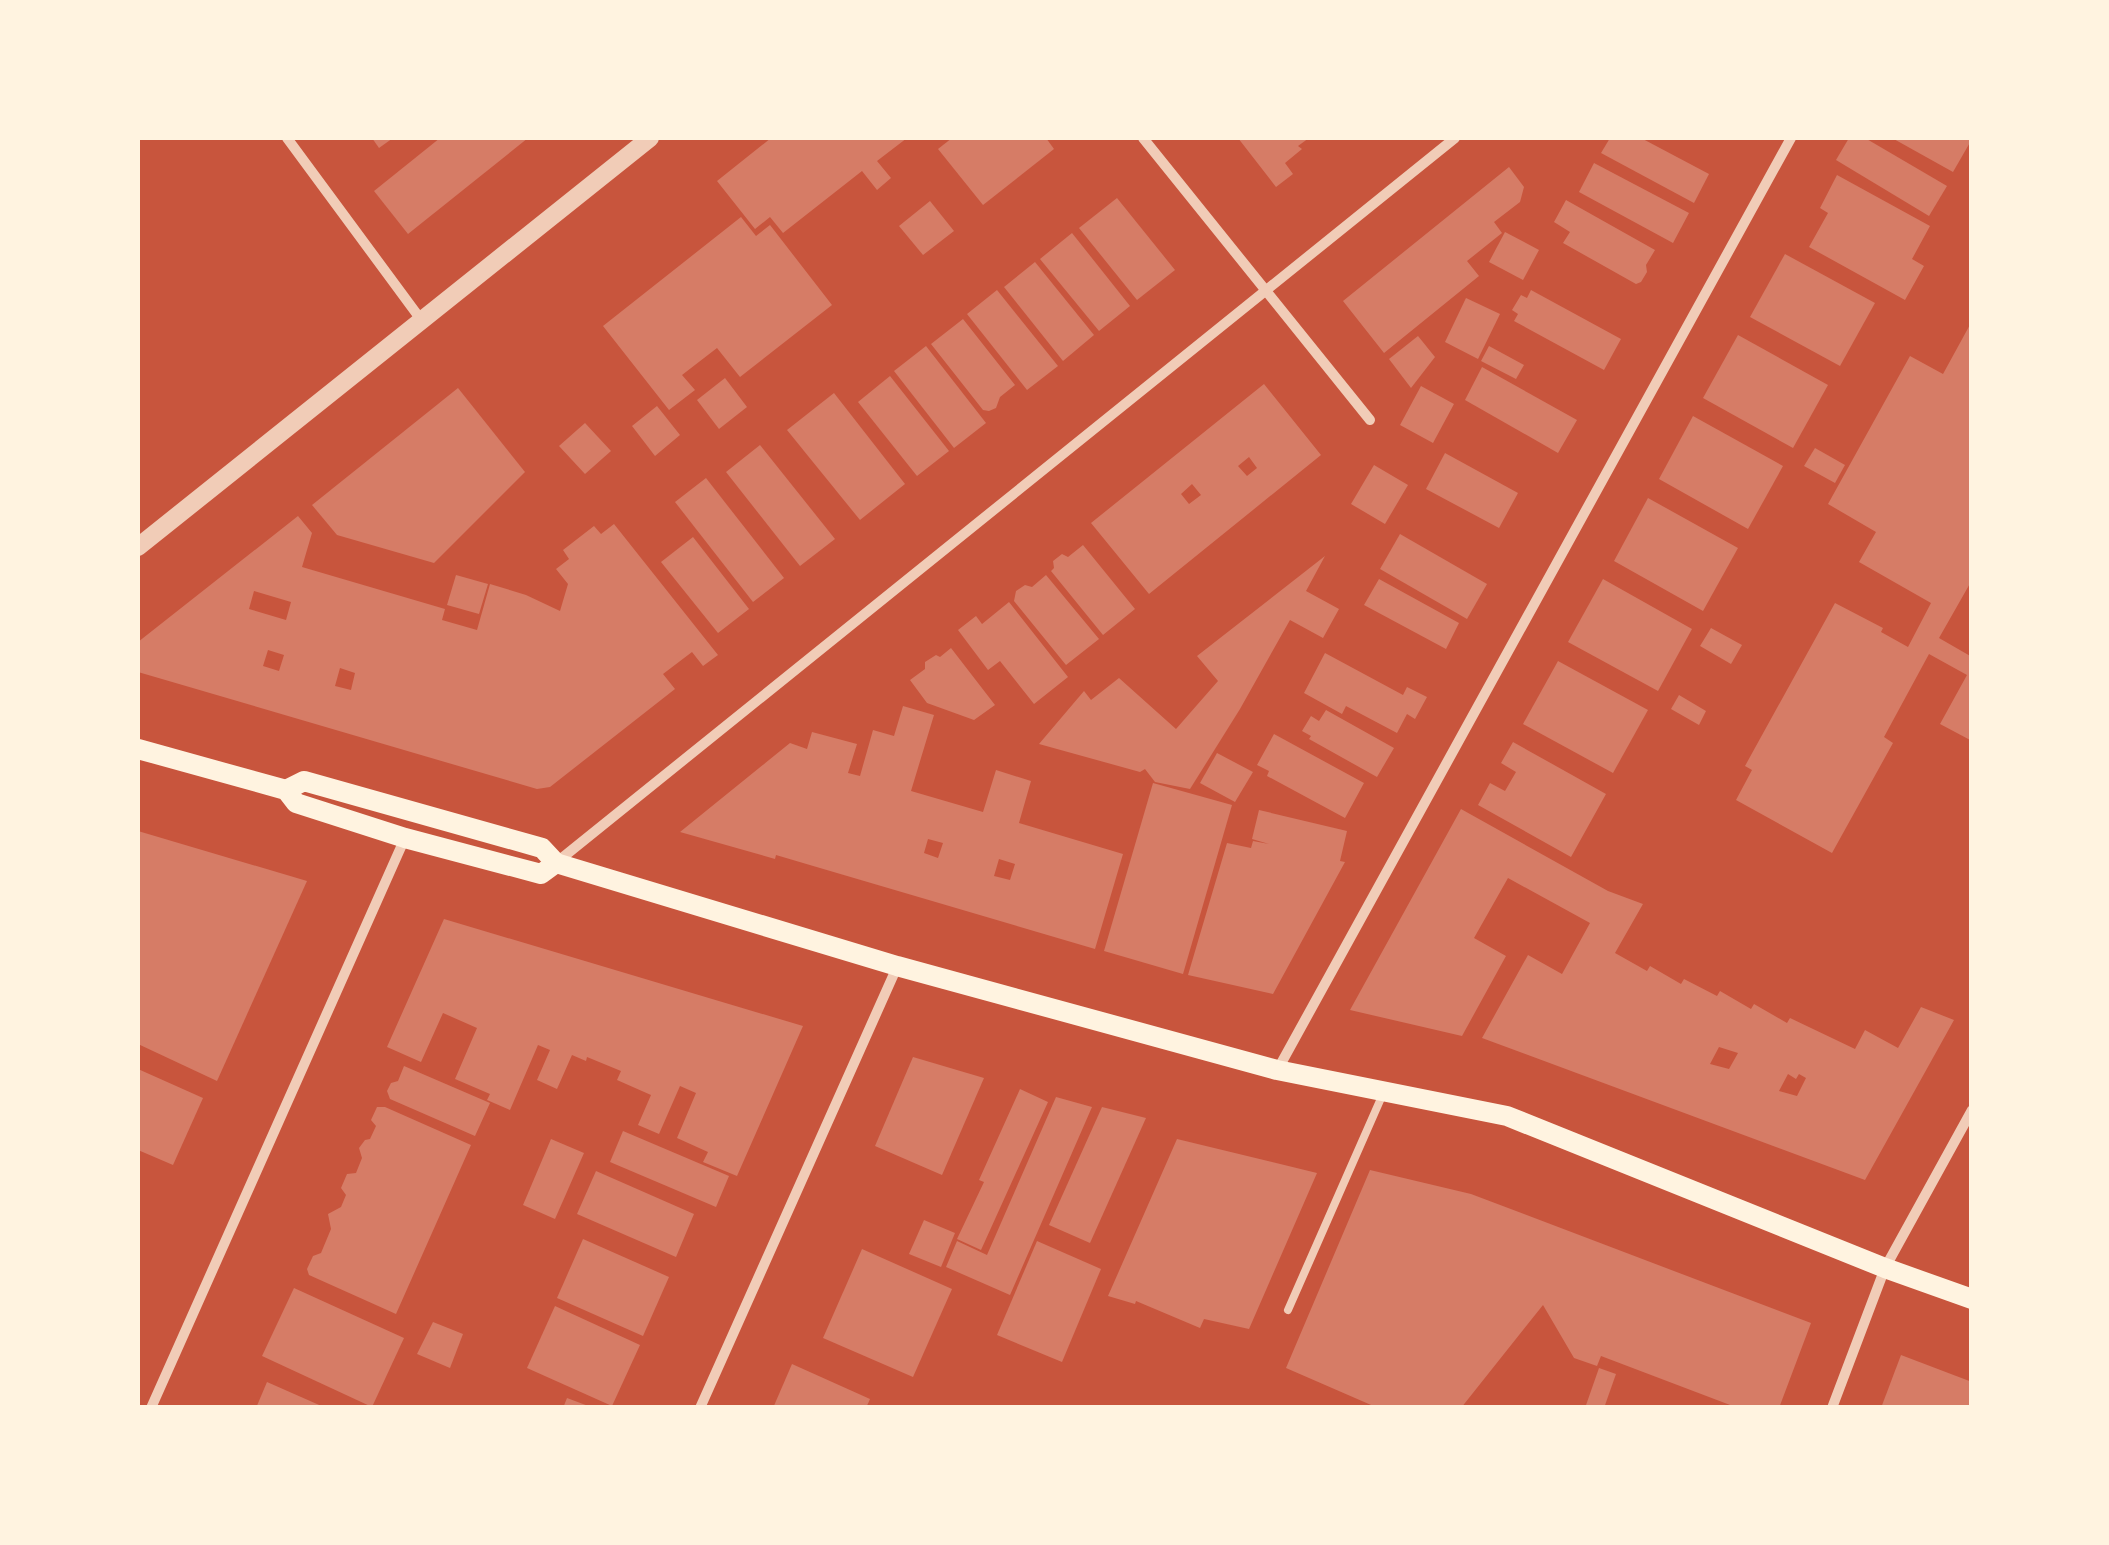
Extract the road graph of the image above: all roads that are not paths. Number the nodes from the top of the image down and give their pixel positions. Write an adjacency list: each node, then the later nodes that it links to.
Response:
1 (287, 138): 7 (street)
2 (650, 138): 7 (street)
3 (1143, 138): 6 (street)
4 (1455, 138): 6 (street)
5 (1791, 138): 15 (street)
6 (1266, 291): 8 (street); 13 (street)
7 (422, 321): 9 (street)
8 (1370, 420)
9 (138, 547)
10 (138, 749): 11 (main road)
11 (286, 790): 12 (main road); 13 (main road)
12 (406, 838): 13 (main road); 21 (street)
13 (556, 863): 14 (main road)
14 (898, 966): 15 (main road); 22 (street)
15 (1277, 1070): 16 (main road)
16 (1384, 1092): 18 (main road); 20 (lane)
17 (1972, 1110): 18 (street)
18 (1885, 1268): 19 (main road); 23 (street)
19 (1972, 1299)
20 (1288, 1310)
21 (151, 1408)
22 (700, 1408)
23 (1832, 1408)

